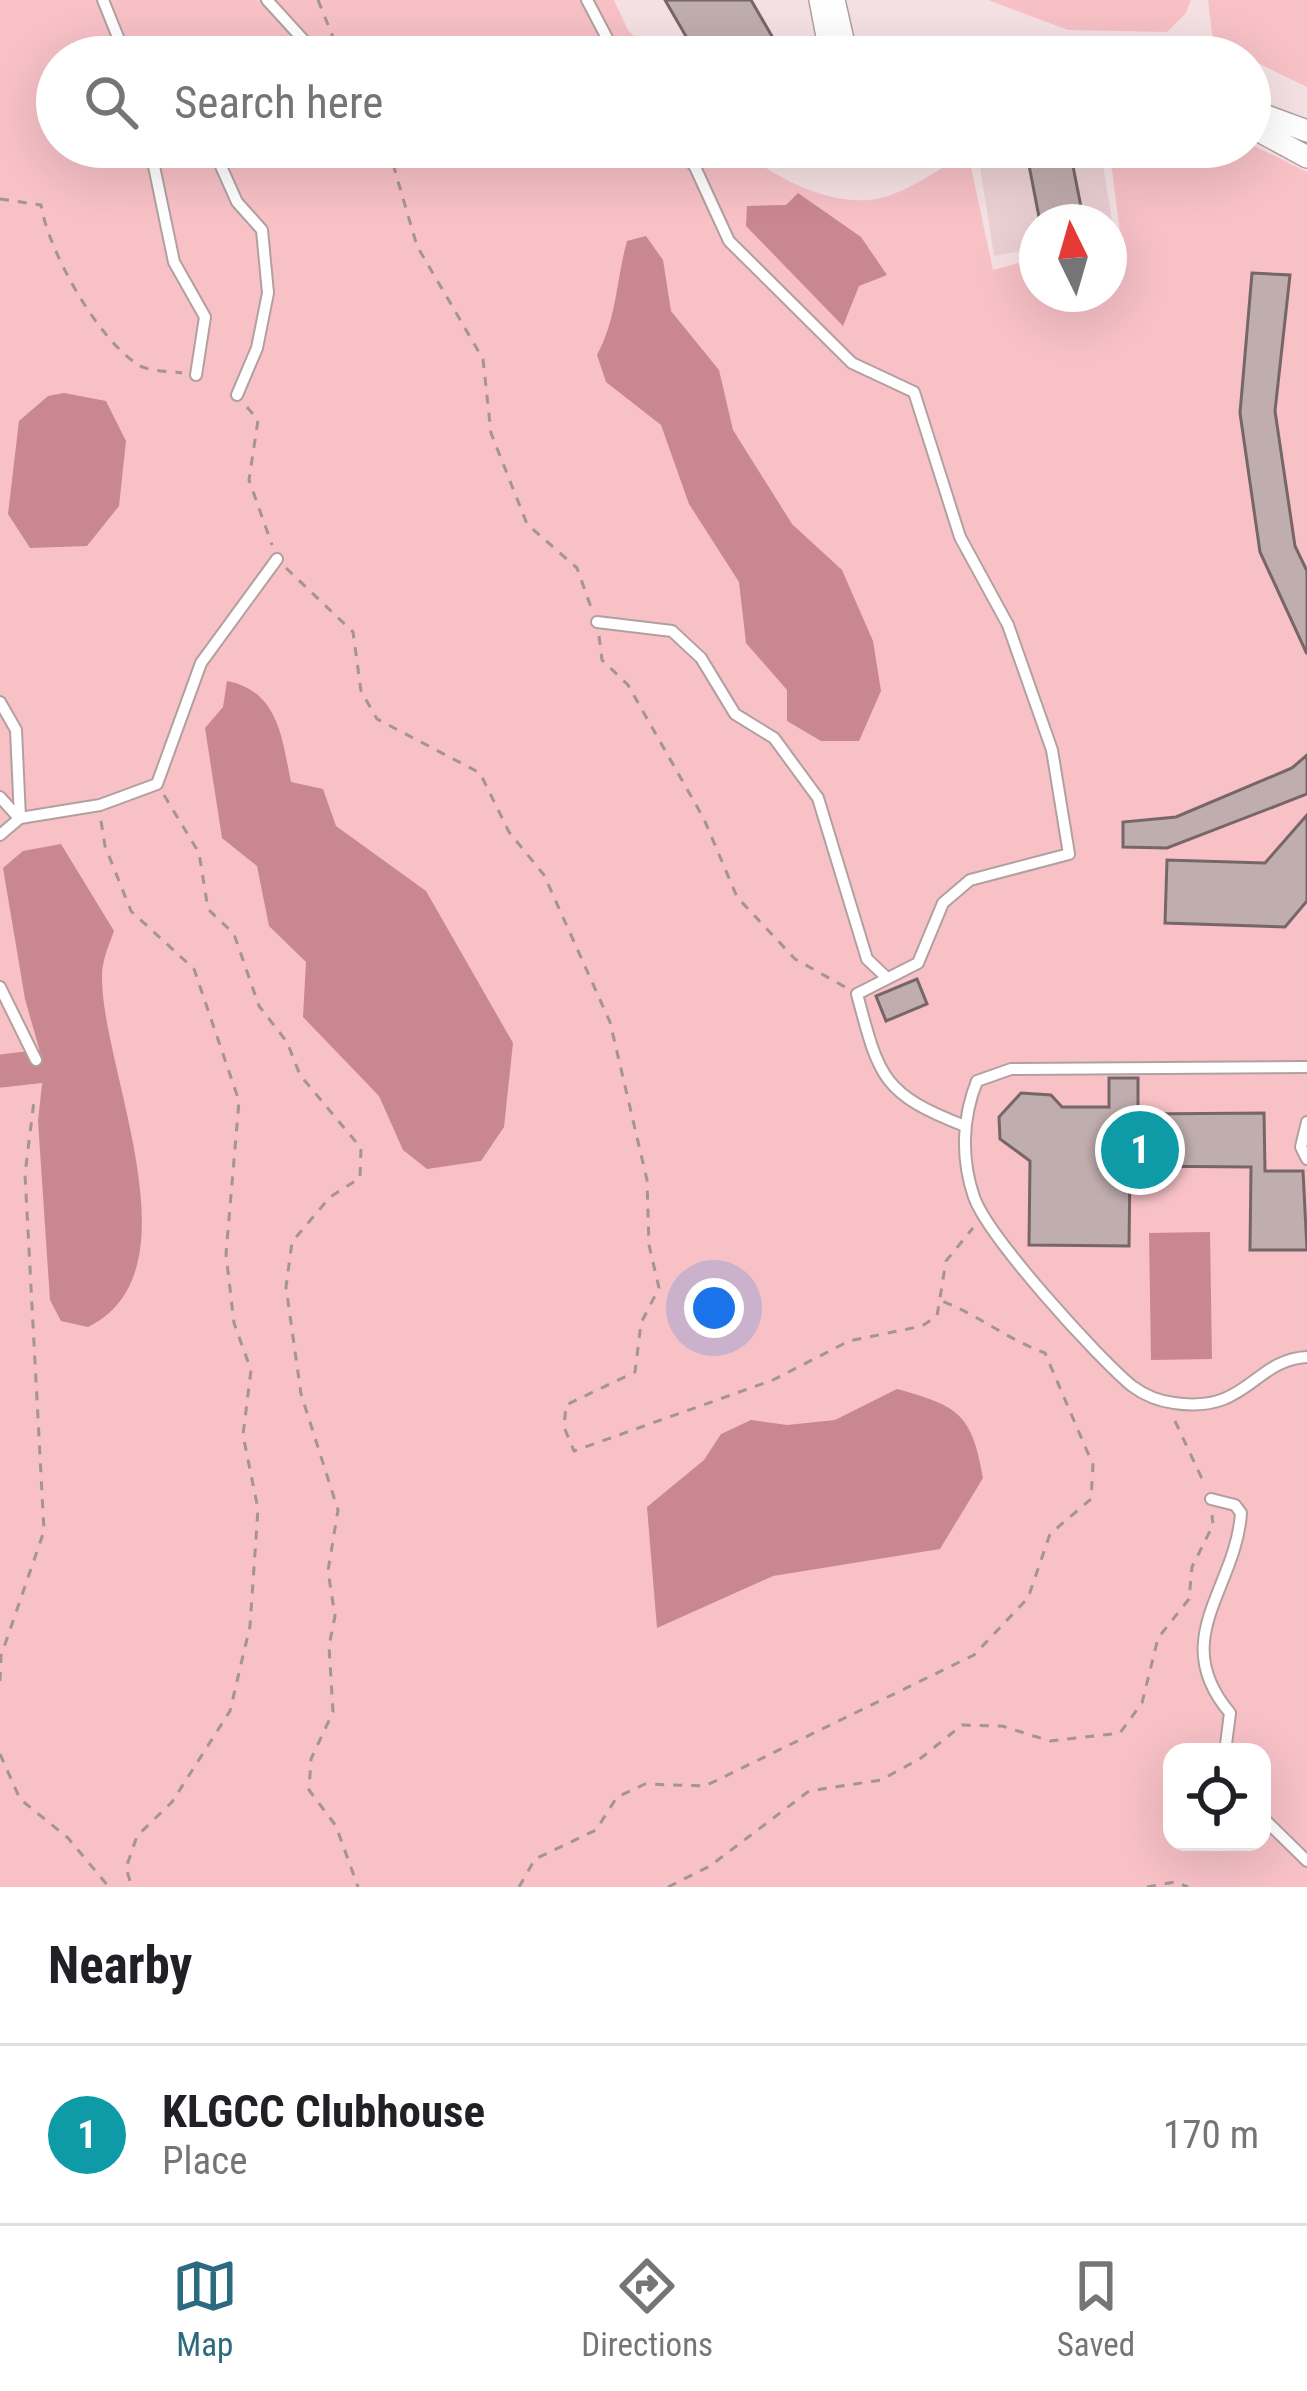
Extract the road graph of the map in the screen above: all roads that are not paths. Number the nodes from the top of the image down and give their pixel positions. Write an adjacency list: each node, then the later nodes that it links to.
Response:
1 (103, 0): 6 (lane)
2 (267, 0): 7 (lane)
3 (587, 0): 8 (lane)
4 (820, 0): 9 (street)
5 (834, 0): 10 (street)
6 (118, 36)
7 (300, 36)
8 (606, 36)
9 (827, 36)
10 (842, 36)
11 (1271, 118): 12 (street)
12 (1307, 131)
13 (1271, 137): 14 (street)
14 (1307, 157)
15 (154, 168): 18 (lane)
16 (222, 168): 19 (lane)
17 (695, 168): 26 (lane)
18 (196, 375)
19 (236, 394)
20 (277, 559): 24 (lane)
21 (597, 622): 26 (lane)
22 (0, 702): 24 (lane)
23 (0, 797): 24 (lane)
24 (20, 818): 25 (lane)
25 (0, 835)
26 (886, 976): 31 (lane)
27 (0, 987): 28 (lane)
28 (36, 1060)
29 (1307, 1066): 31 (lane)
30 (1307, 1122): 32 (lane)
31 (964, 1126): 33 (lane)
32 (1307, 1159)
33 (1307, 1357)
34 (1211, 1499): 35 (lane)
35 (1226, 1743)
36 (1271, 1826): 37 (lane)
37 (1307, 1861)

